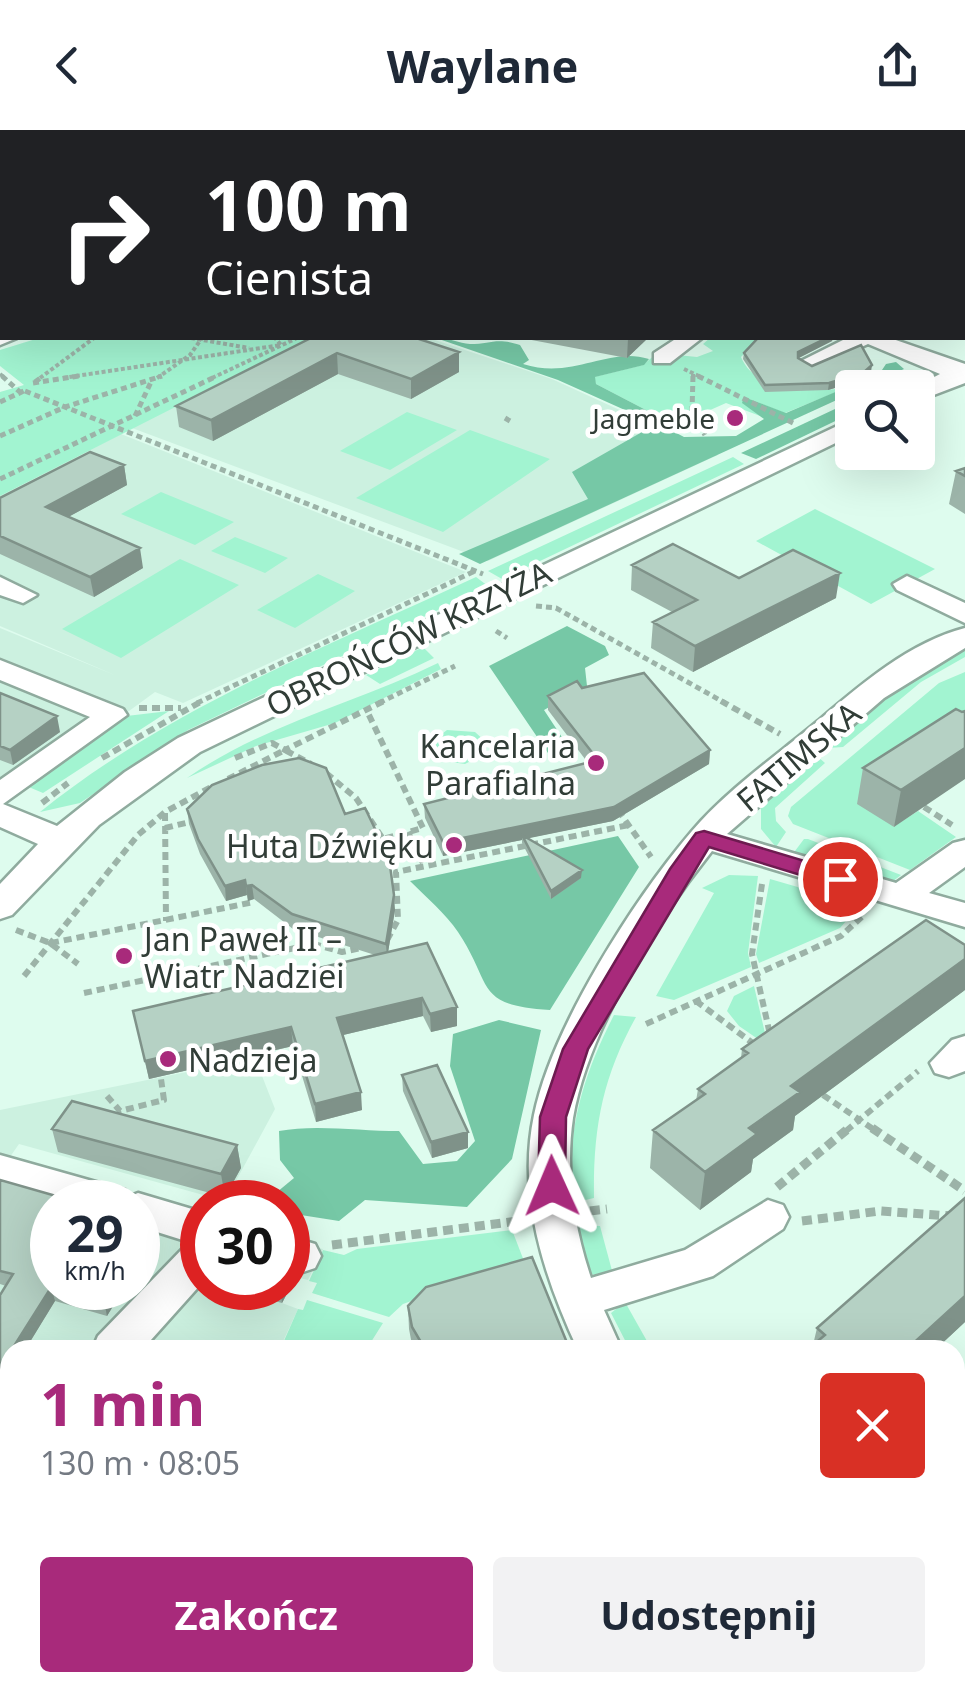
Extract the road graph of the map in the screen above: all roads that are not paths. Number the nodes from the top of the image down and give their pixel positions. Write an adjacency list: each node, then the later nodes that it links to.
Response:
1 (688, 340): 4 (street)
2 (860, 340): 5 (street)
3 (877, 340): 6 (street)
4 (662, 358)
5 (810, 362)
6 (963, 374): 7 (street)
7 (935, 386)
8 (835, 434): 16 (street, OBROŃCÓW KRZYŻA)
9 (908, 584): 10 (street)
10 (965, 614)
11 (965, 637): 15 (street, FATIMSKA)
12 (0, 669): 13 (street)
13 (0, 795)
14 (0, 814): 16 (street)
15 (704, 838): 18 (street); 25 (street, FATIMSKA)
16 (61, 841): 19 (street, OBROŃCÓW KRZYŻA)
17 (965, 850): 18 (street)
18 (902, 896): 20 (street)
19 (0, 906)
20 (965, 915)
21 (0, 1171): 22 (street)
22 (32, 1180)
23 (768, 1216): 25 (street)
24 (180, 1279): 26 (street)
25 (576, 1300): 27 (street, FATIMSKA)
26 (123, 1340)
27 (595, 1340)

